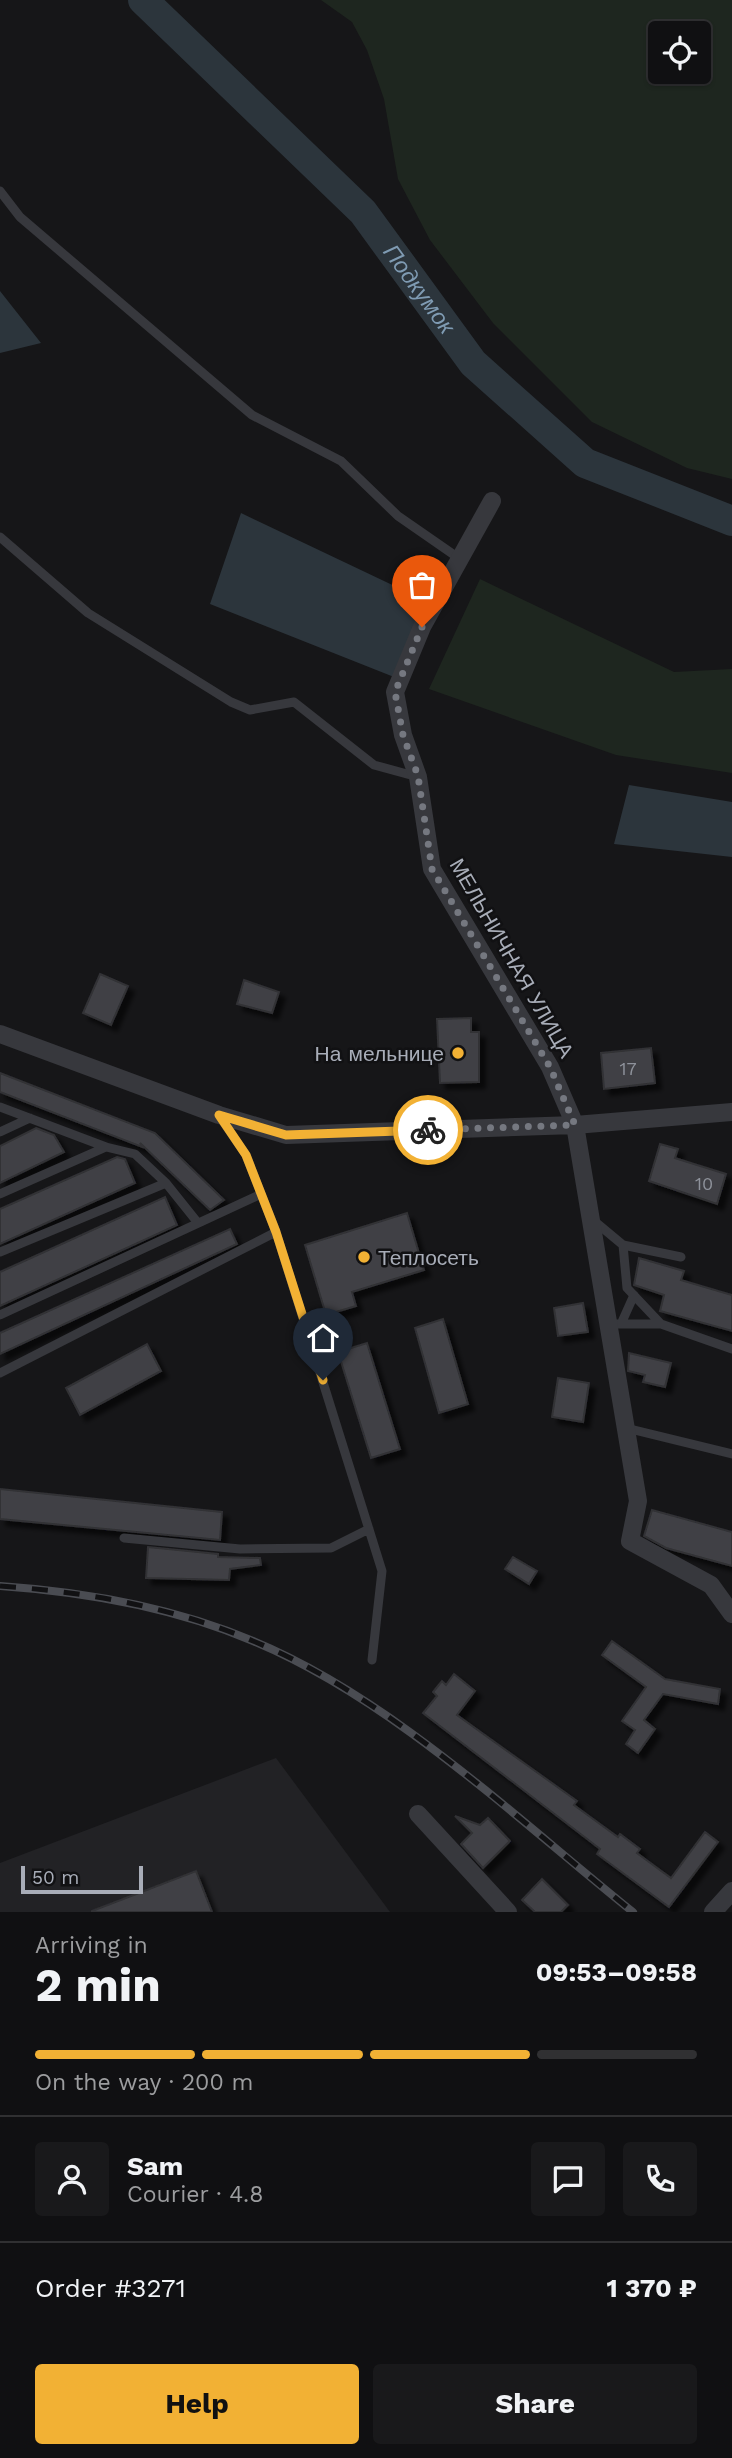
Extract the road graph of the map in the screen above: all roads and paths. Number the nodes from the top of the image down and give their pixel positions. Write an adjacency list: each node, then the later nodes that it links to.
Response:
1 (0, 191): 4 (lane)
2 (492, 501): 4 (street, МЕЛЬНИЧНАЯ УЛИЦА)
3 (0, 537): 5 (lane)
4 (460, 559): 5 (street, МЕЛЬНИЧНАЯ УЛИЦА)
5 (418, 776): 11 (street, МЕЛЬНИЧНАЯ УЛИЦА)
6 (0, 1034): 9 (street)
7 (0, 1107): 10 (lane)
8 (732, 1112): 11 (street)
9 (219, 1115): 11 (street); 16 (lane)
10 (30, 1118): 12 (lane); 13 (lane)
11 (575, 1125): 17 (street, МЕЛЬНИЧНАЯ УЛИЦА)
12 (0, 1132)
13 (106, 1147): 14 (lane); 15 (lane)
14 (166, 1183): 18 (lane); 21 (lane)
15 (0, 1194)
16 (259, 1195): 18 (lane); 19 (lane)
17 (593, 1220): 20 (lane); 25 (street, МЕЛЬНИЧНАЯ УЛИЦА)
18 (198, 1223): 24 (lane)
19 (276, 1232): 28 (lane); 31 (lane)
20 (623, 1245): 22 (lane); 23 (lane)
21 (0, 1252)
22 (681, 1257)
23 (634, 1295): 25 (lane); 26 (lane)
24 (0, 1315)
25 (615, 1324): 26 (lane); 29 (street, МЕЛЬНИЧНАЯ УЛИЦА)
26 (661, 1324): 27 (lane)
27 (732, 1349)
28 (0, 1373)
29 (626, 1428): 30 (lane); 33 (street, МЕЛЬНИЧНАЯ УЛИЦА)
30 (732, 1454)
31 (369, 1529): 32 (lane); 34 (lane)
32 (124, 1538)
33 (732, 1614)
34 (372, 1660)
35 (418, 1814): 37 (street)
36 (732, 1891): 38 (street)
37 (508, 1912)
38 (713, 1912)

